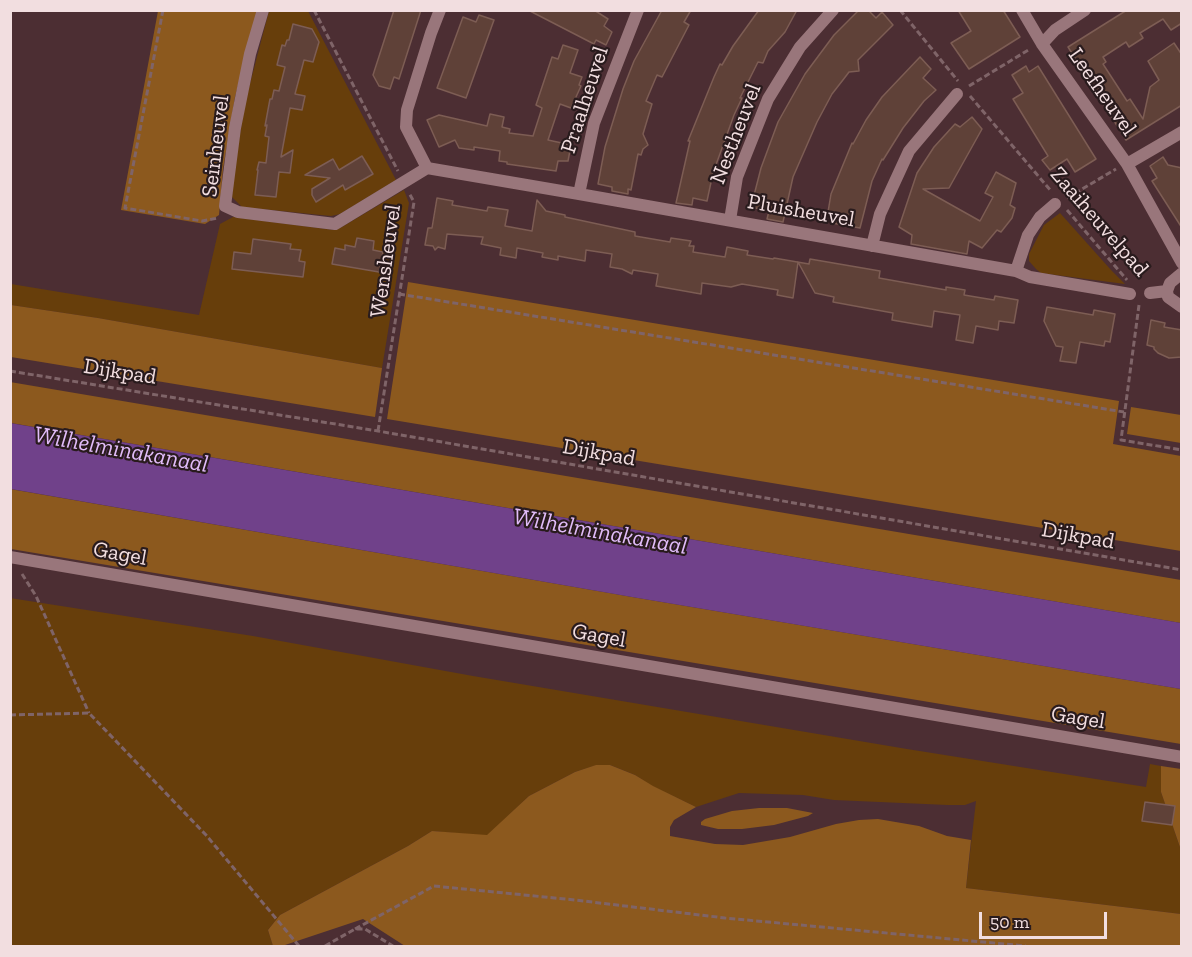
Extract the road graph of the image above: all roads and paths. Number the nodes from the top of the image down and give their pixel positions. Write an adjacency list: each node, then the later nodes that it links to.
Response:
1 (163, 10): 18 (path)
2 (263, 10): 18 (street, Seinheuvel)
3 (314, 10): 15 (path, Wensheuvel)
4 (440, 10): 14 (street)
5 (833, 10): 19 (street, Nestheuvel)
6 (900, 10): 11 (path, Zaaiheuvelpad)
7 (1022, 10): 10 (street, Leefheuvel)
8 (1084, 10): 10 (street)
9 (638, 11): 16 (street, Praalheuvel)
10 (1042, 44): 11 (path); 13 (street, Leefheuvel)
11 (961, 91): 17 (path, Zaaiheuvelpad); 20 (street)
12 (1182, 132): 13 (street)
13 (1127, 164): 17 (path); 21 (street, Leefheuvel)
14 (427, 168): 15 (street); 16 (street)
15 (404, 182): 18 (street, Seinheuvel); 26 (path, Wensheuvel)
16 (579, 194): 19 (street, Pluisheuvel)
17 (1057, 202): 22 (street); 25 (path, Zaaiheuvelpad)
18 (225, 206)
19 (730, 220): 20 (street, Pluisheuvel)
20 (872, 246): 22 (street, Pluisheuvel)
21 (1182, 263)
22 (1016, 271): 25 (street, Pluisheuvel)
23 (1182, 273): 24 (street)
24 (1167, 291): 25 (street, Pluisheuvel); 27 (street)
25 (1138, 292): 29 (path, Zaaiheuvelpad)
26 (399, 294): 29 (path); 30 (path, Wensheuvel)
27 (1182, 307)
28 (10, 371): 30 (path, Dijkpad)
29 (1124, 412): 31 (path, Zaaiheuvelpad)
30 (378, 431): 33 (path, Dijkpad)
31 (1182, 450)
32 (11, 557): 34 (path); 36 (street, Gagel)
33 (1182, 570)
34 (89, 712): 35 (path); 38 (path)
35 (10, 715)
36 (1182, 757)
37 (355, 929): 39 (path); 40 (path); 41 (path)
38 (299, 946)
39 (325, 946)
40 (393, 946)
41 (1026, 946)

